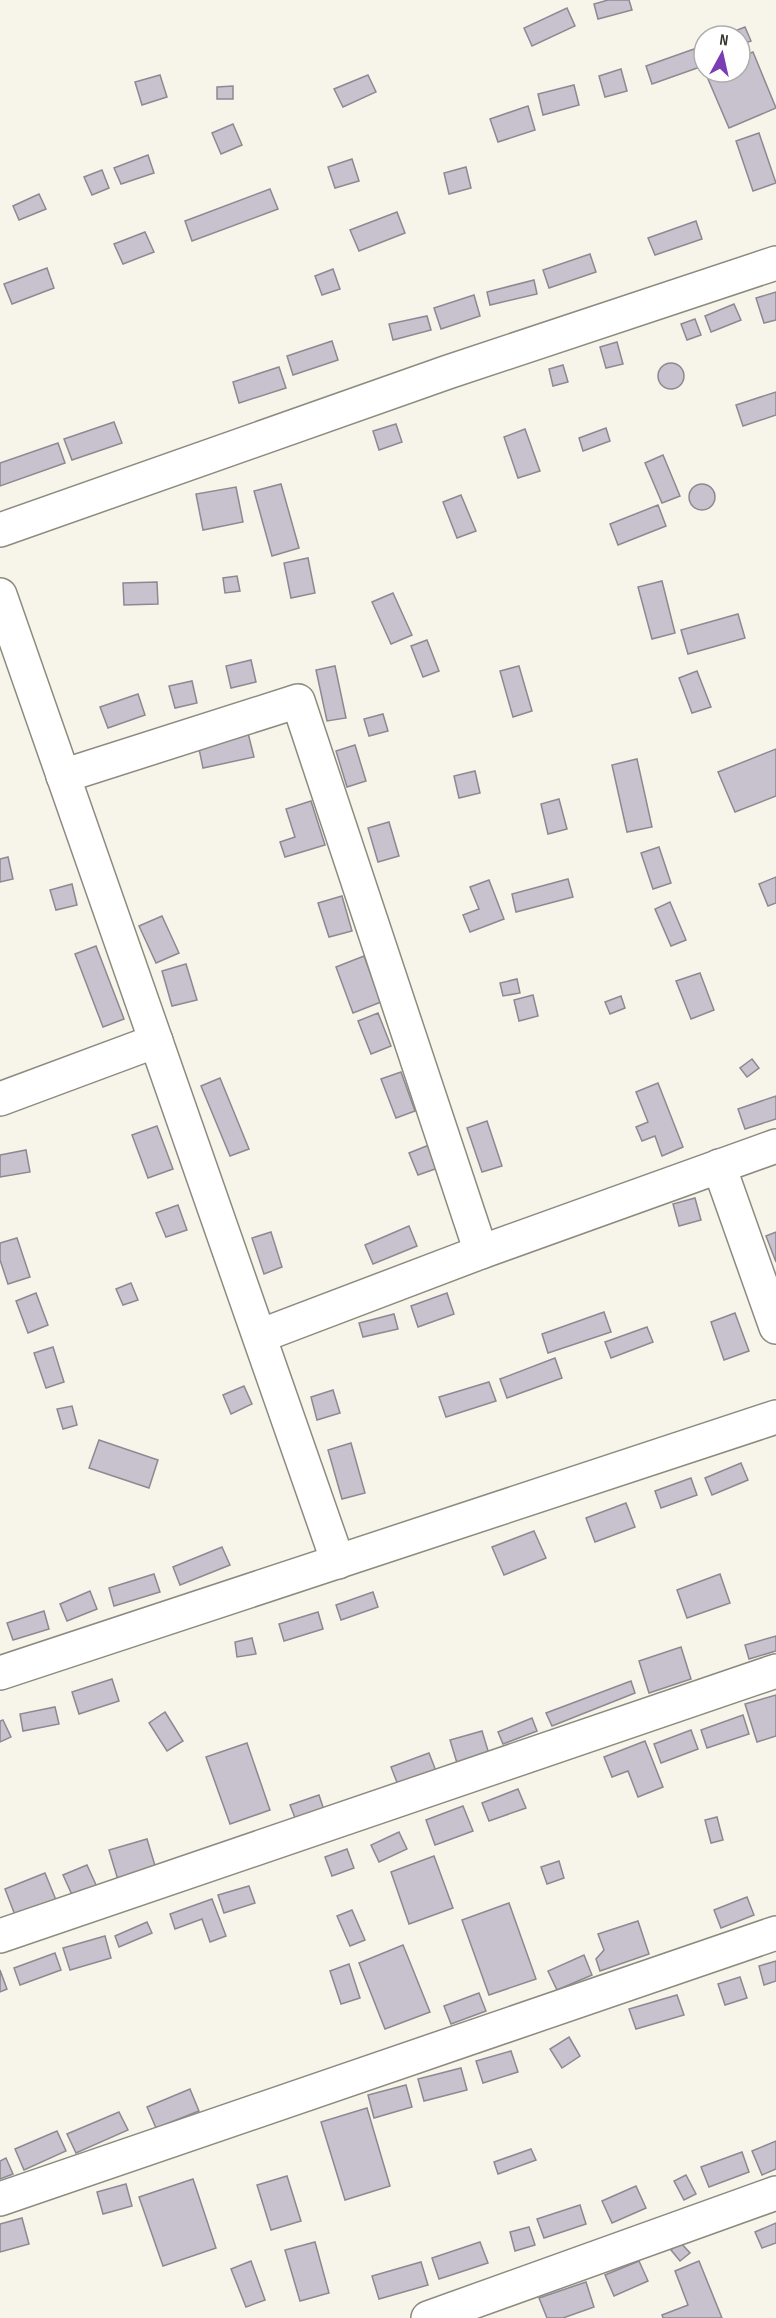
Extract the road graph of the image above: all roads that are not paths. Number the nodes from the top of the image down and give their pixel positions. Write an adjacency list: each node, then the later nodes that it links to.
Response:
1 (776, 263): 2 (street)
2 (0, 530)
3 (0, 595): 4 (street)
4 (63, 776): 5 (street); 9 (street)
5 (156, 1041): 6 (street); 11 (street)
6 (0, 1099)
7 (776, 1146): 8 (street)
8 (719, 1166): 9 (street); 10 (street)
9 (481, 1252): 11 (street)
10 (776, 1327)
11 (260, 1336): 13 (street)
12 (776, 1418): 13 (street)
13 (338, 1562): 15 (street)
14 (776, 1671): 17 (street)
15 (0, 1673)
16 (776, 1933): 19 (street)
17 (0, 1936)
18 (776, 2193): 20 (street)
19 (0, 2199)
20 (428, 2318)

